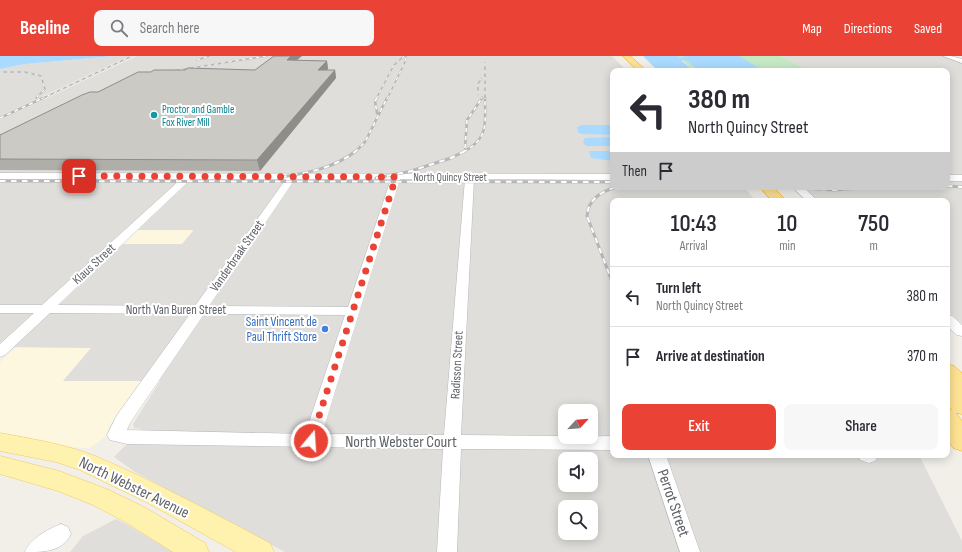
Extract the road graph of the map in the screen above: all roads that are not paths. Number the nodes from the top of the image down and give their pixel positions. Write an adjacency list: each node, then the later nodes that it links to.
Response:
1 (620, 56): 5 (highway)
2 (626, 56): 6 (highway)
3 (946, 56): 4 (street)
4 (962, 61)
5 (633, 68)
6 (640, 68)
7 (0, 176): 8 (street, North Quincy Street)
8 (189, 176): 9 (street, North Quincy Street); 22 (street, Klaus Street)
9 (292, 176): 10 (street, North Quincy Street); 23 (street, Vanderbraak Street)
10 (396, 177): 12 (street, North Quincy Street); 24 (street)
11 (610, 177): 12 (street, North Quincy Street)
12 (470, 178): 36 (street, Radisson Street)
13 (950, 178): 14 (street)
14 (962, 178)
15 (758, 190): 18 (highway)
16 (769, 190): 19 (highway)
17 (800, 190): 20 (street)
18 (765, 198)
19 (777, 198)
20 (809, 198)
21 (0, 309): 22 (street, North Van Buren Street)
22 (46, 309): 23 (street, North Van Buren Street); 27 (street, Klaus Street)
23 (199, 310): 24 (street, North Van Buren Street); 33 (street, Vanderbraak Street)
24 (353, 311): 34 (street)
25 (950, 322): 26 (street)
26 (962, 332)
27 (0, 352)
28 (950, 374): 29 (highway)
29 (962, 386)
30 (950, 393): 31 (highway)
31 (962, 406)
32 (950, 422): 38 (highway)
33 (116, 435): 34 (street, North Webster Court)
34 (311, 441): 36 (street, North Webster Court)
35 (0, 442): 44 (main road, North Webster Avenue)
36 (452, 442): 37 (street, North Webster Court); 45 (street, Radisson Street)
37 (610, 442)
38 (962, 442)
39 (658, 458): 46 (street, Perrot Street)
40 (0, 465): 43 (main road, North Webster Avenue)
41 (61, 534): 42 (street)
42 (35, 552)
43 (196, 552)
44 (261, 552)
45 (446, 552)
46 (690, 552)

